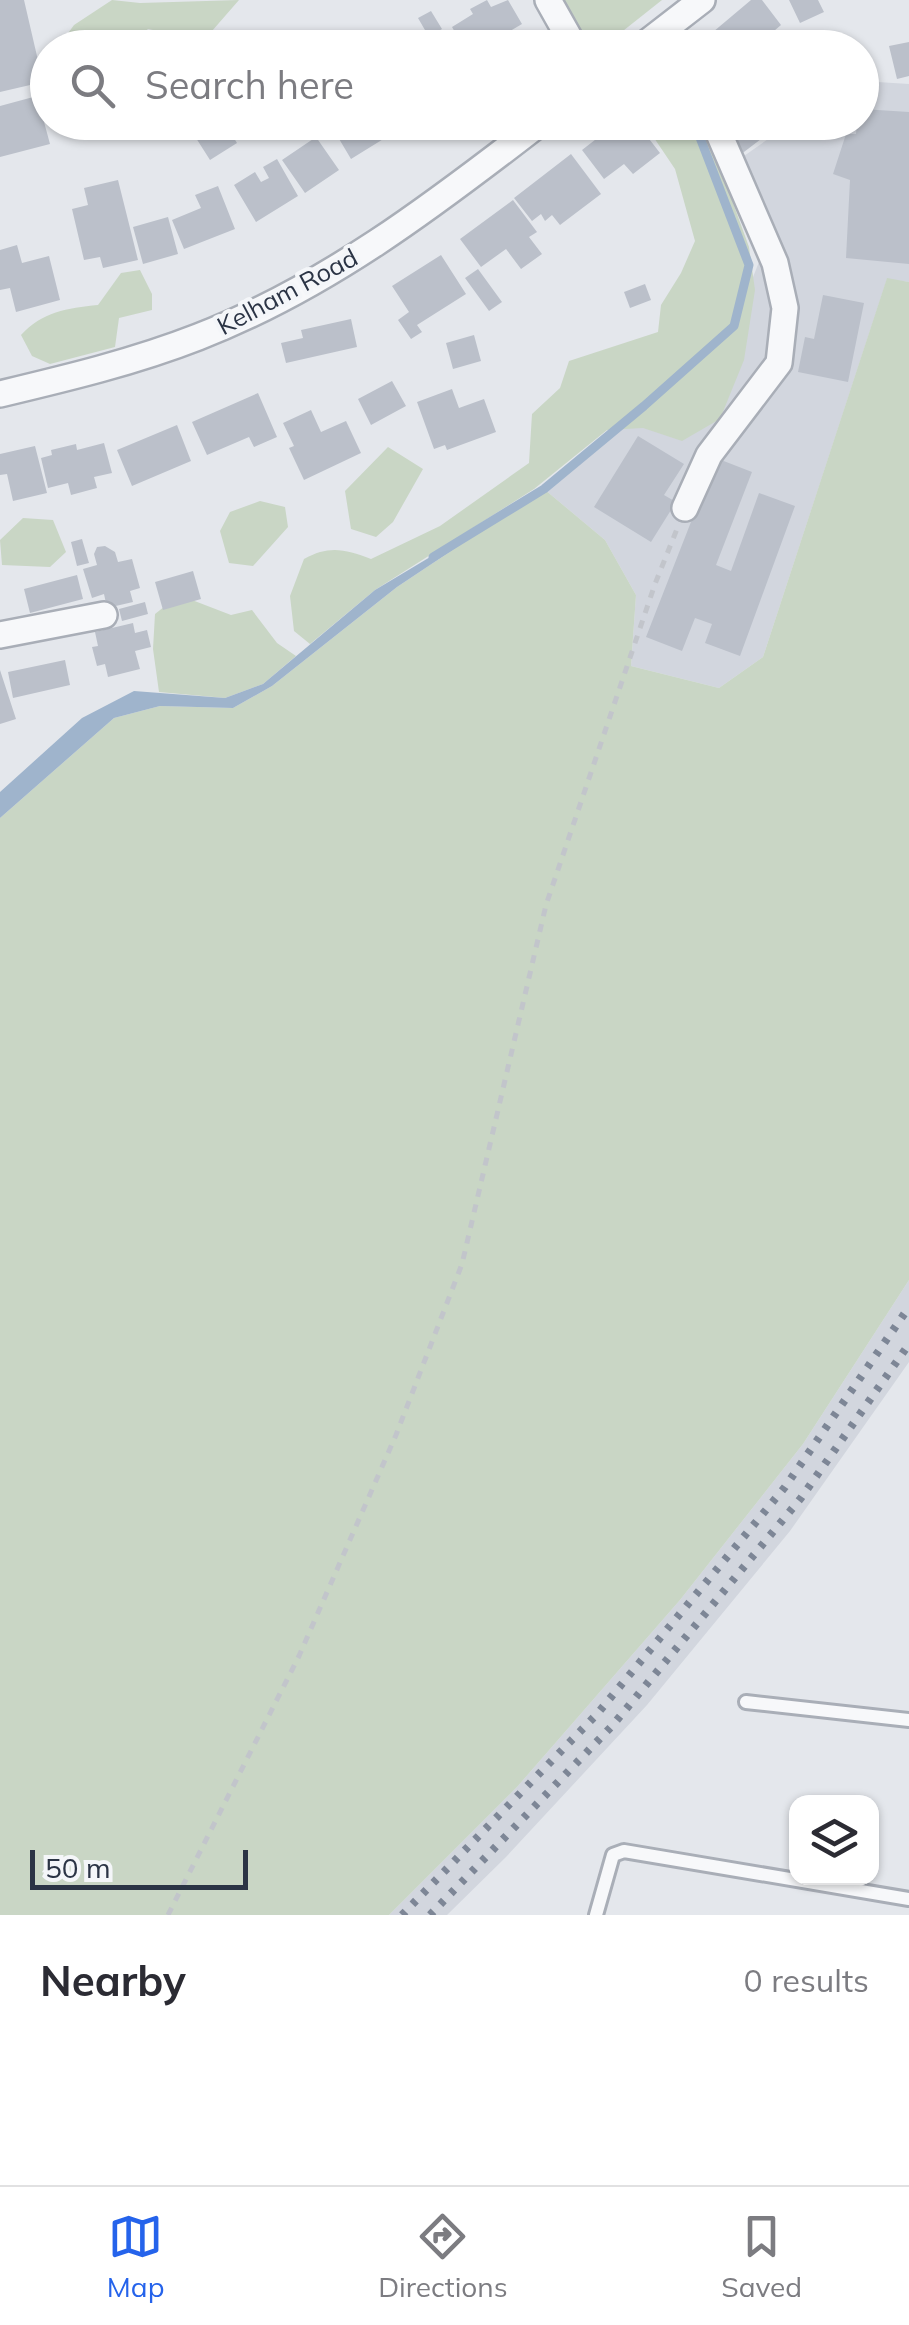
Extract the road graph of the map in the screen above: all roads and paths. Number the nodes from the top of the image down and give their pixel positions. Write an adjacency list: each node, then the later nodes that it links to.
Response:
1 (548, 0): 3 (street)
2 (702, 0): 4 (street)
3 (565, 30)
4 (679, 30)
5 (517, 140): 7 (street, Kelham Road)
6 (722, 140): 8 (street)
7 (0, 394)
8 (686, 508): 14 (path)
9 (104, 615): 10 (street)
10 (0, 635)
11 (746, 1702): 12 (lane)
12 (909, 1720)
13 (909, 1899): 15 (lane)
14 (168, 1915)
15 (596, 1915)

